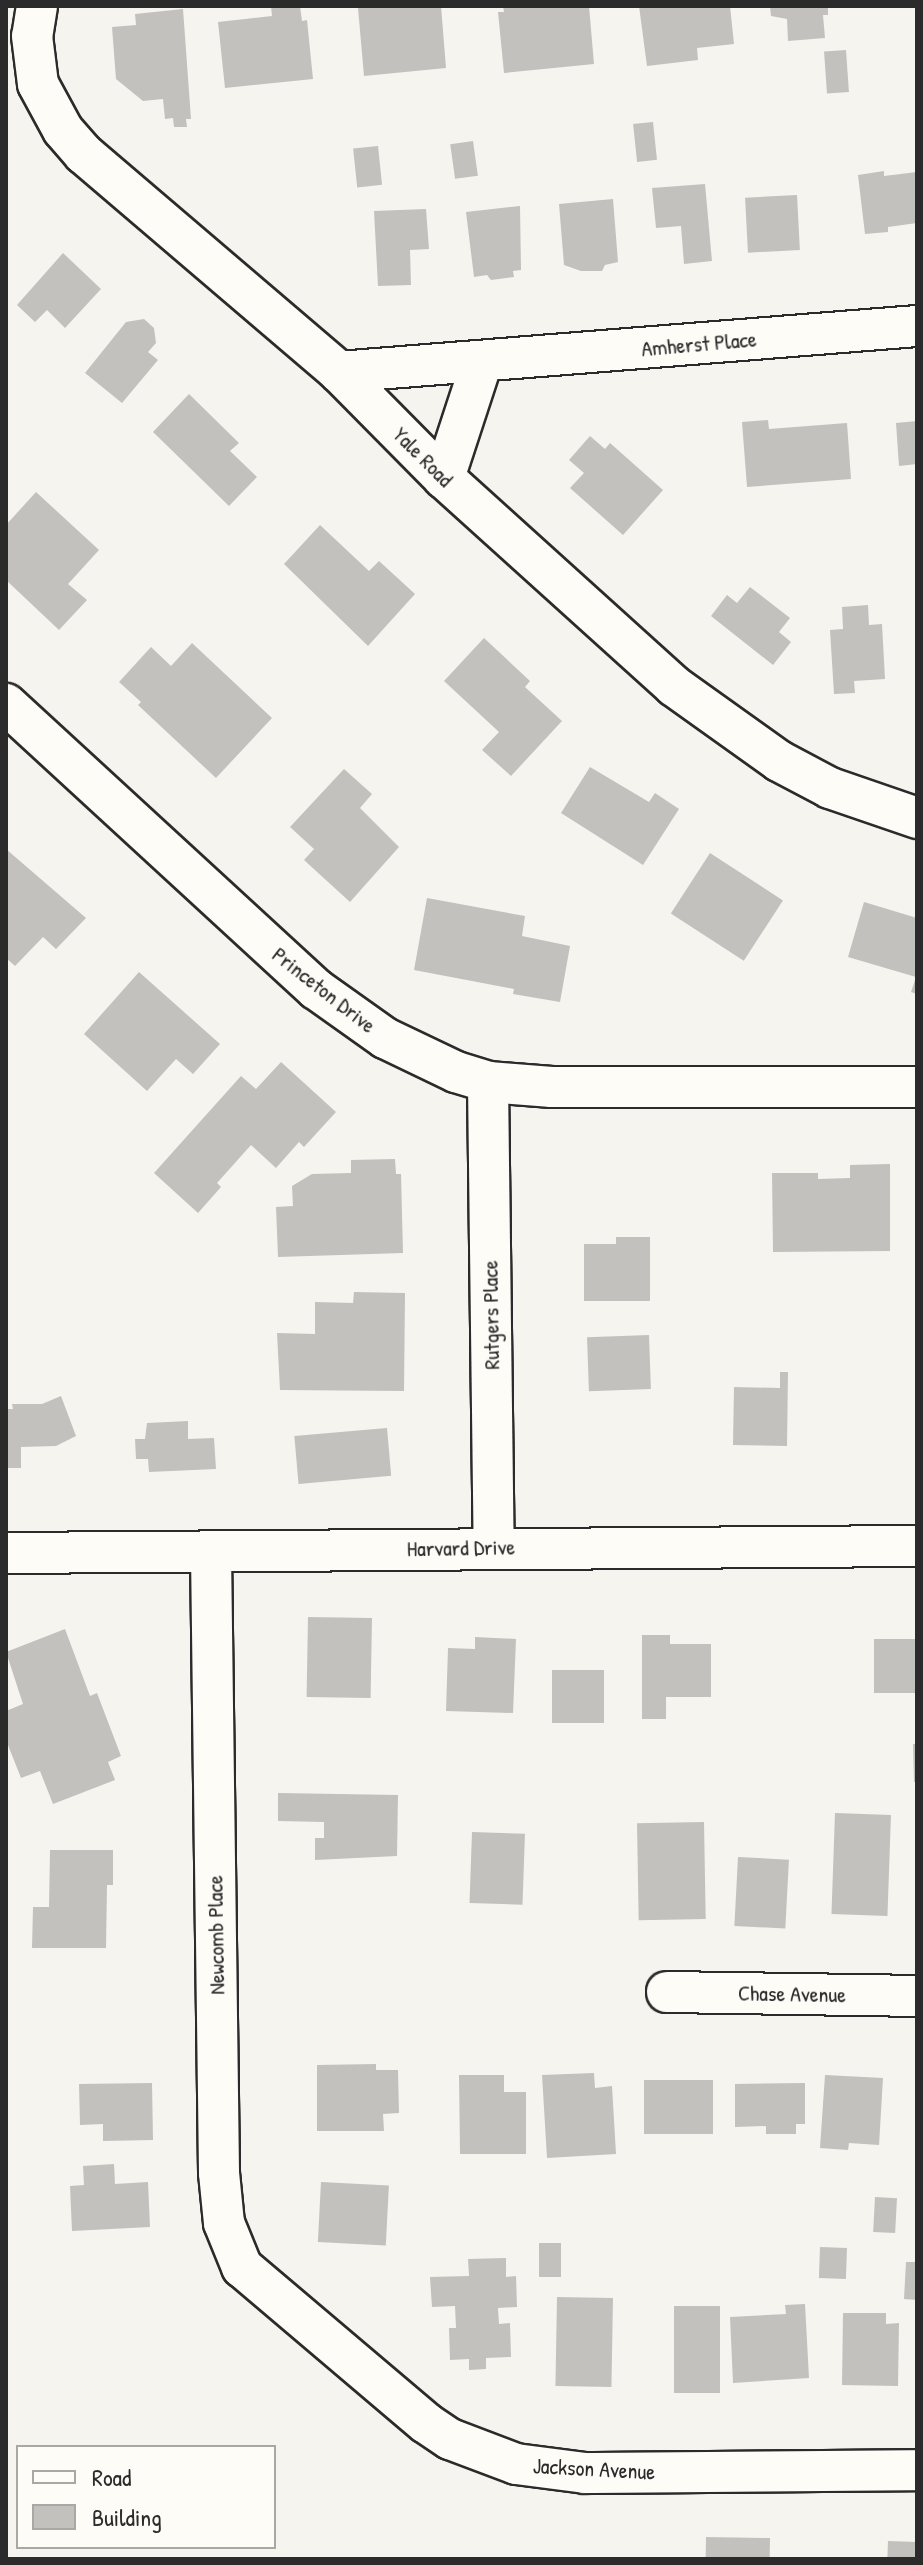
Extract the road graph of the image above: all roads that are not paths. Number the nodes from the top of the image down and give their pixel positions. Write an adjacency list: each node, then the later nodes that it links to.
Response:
1 (37, 6): 4 (street, Yale Road)
2 (917, 326): 3 (street, Amherst Place)
3 (482, 362): 4 (street, Amherst Place); 5 (street)
4 (339, 372): 5 (street, Yale Road)
5 (444, 478): 7 (street, Yale Road)
6 (6, 704): 8 (street, Princeton Drive)
7 (917, 818)
8 (488, 1082): 9 (street, Princeton Drive); 11 (street, Rutgers Place)
9 (917, 1087)
10 (917, 1546): 11 (street, Harvard Drive)
11 (494, 1548): 12 (street, Harvard Drive)
12 (211, 1552): 13 (street, Harvard Drive); 16 (street, Newcomb Place)
13 (6, 1553)
14 (667, 1992): 15 (street, Chase Avenue)
15 (917, 1996)
16 (277, 2299): 17 (street, Jackson Avenue)
17 (917, 2470)

